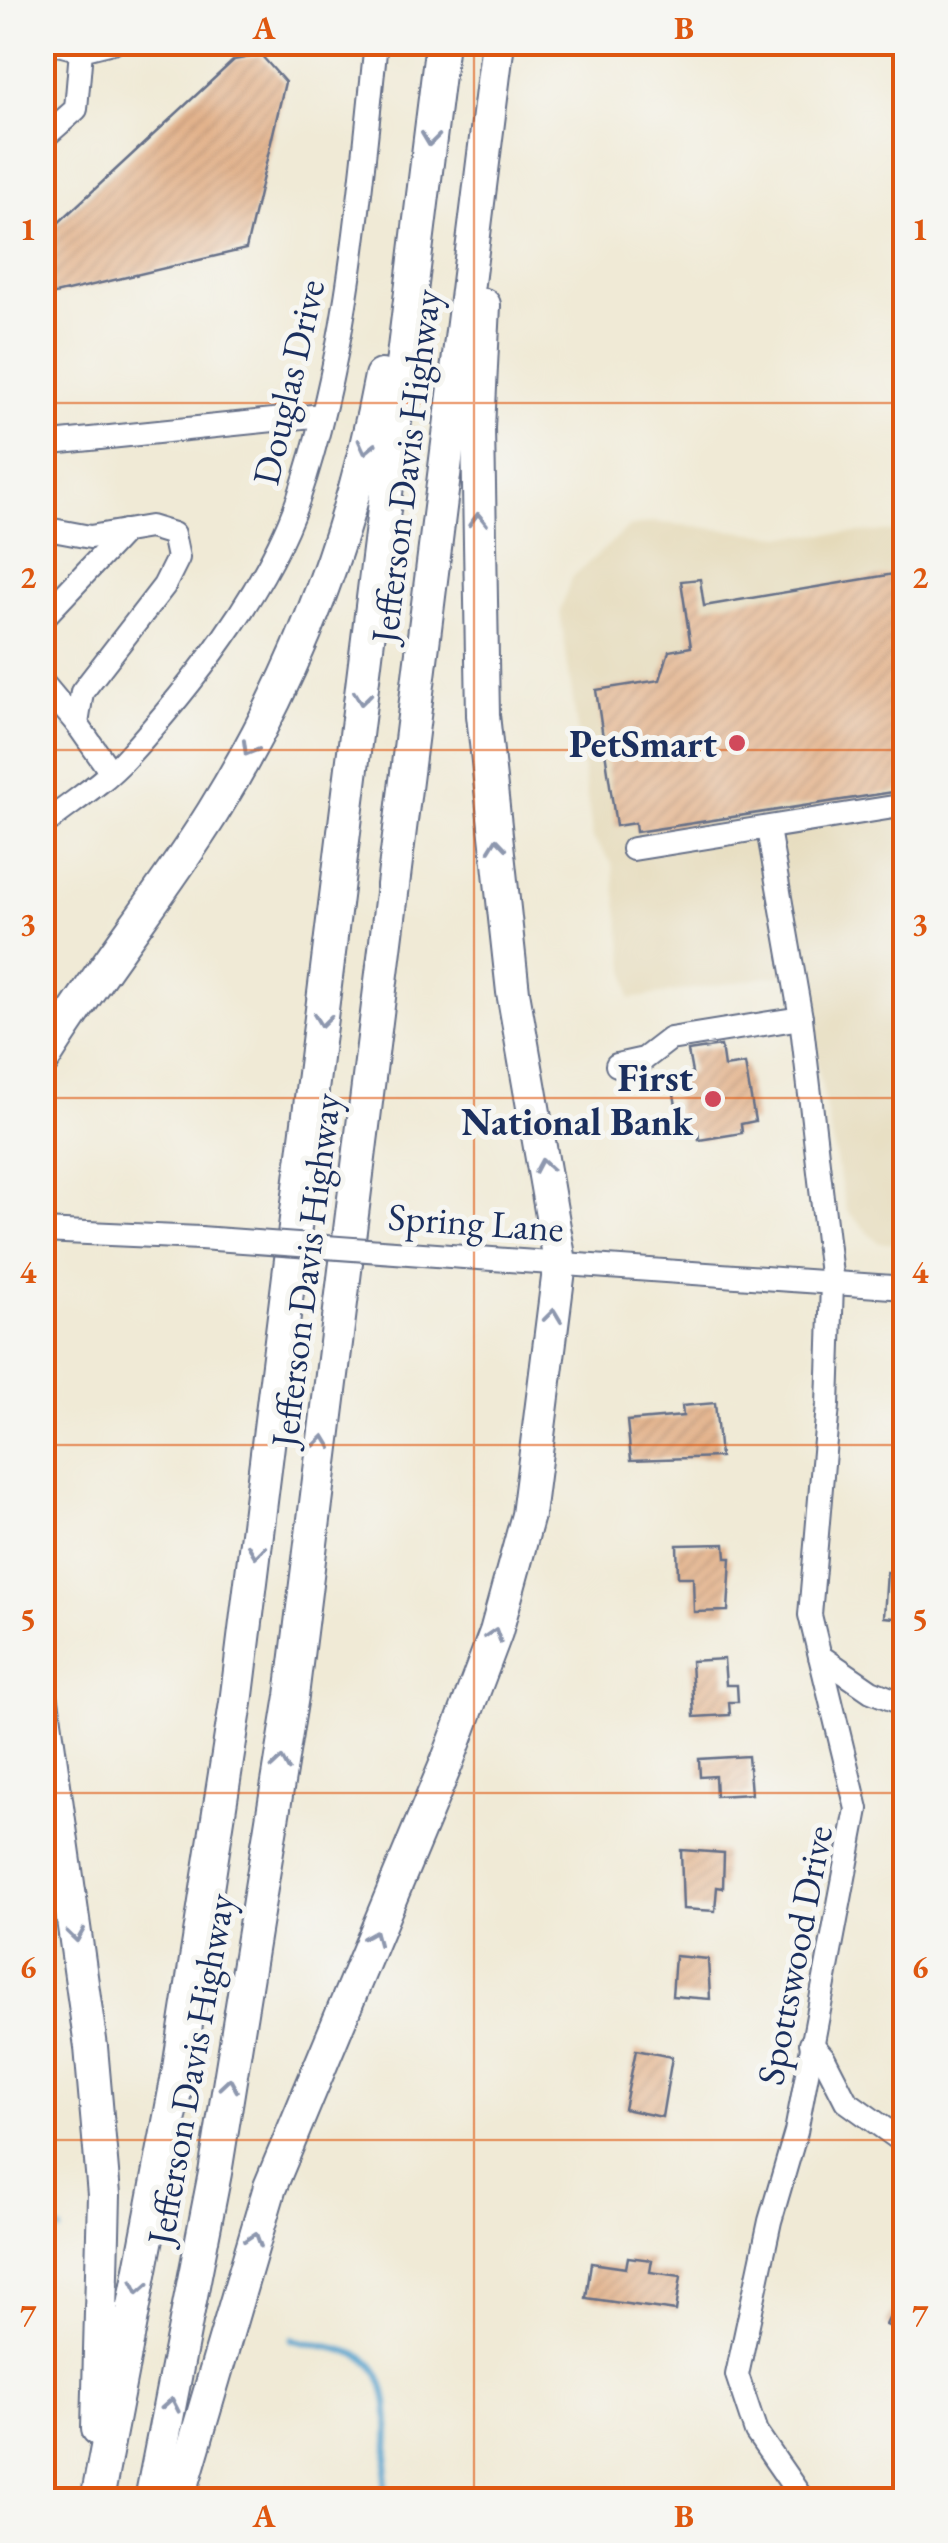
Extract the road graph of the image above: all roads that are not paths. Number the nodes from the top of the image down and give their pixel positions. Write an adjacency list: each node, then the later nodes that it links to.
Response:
1 (113, 42): 6 (street)
2 (376, 42): 10 (street, Douglas Drive)
3 (442, 42): 9 (highway, Jefferson Davis Highway, one-way to 9)
4 (498, 42): 8 (highway, Jefferson Davis Highway)
5 (42, 46): 6 (street)
6 (81, 50): 7 (street)
7 (42, 139)
8 (479, 191): 26 (highway, one-way to 8); 35 (highway, Jefferson Davis Highway, one-way to 8)
9 (408, 323): 23 (highway, one-way to 23); 34 (highway, Jefferson Davis Highway, one-way to 34)
10 (322, 415): 11 (street); 17 (street, Douglas Drive)
11 (42, 444)
12 (42, 528): 13 (street)
13 (125, 531): 14 (street); 16 (street)
14 (42, 618)
15 (42, 682): 16 (street)
16 (77, 724): 17 (street)
17 (110, 772): 19 (street, Douglas Drive)
18 (906, 805): 20 (street)
19 (42, 826)
20 (768, 829): 21 (street); 22 (street, Spottswood Drive)
21 (633, 849)
22 (801, 1018): 24 (street); 27 (street, Spottswood Drive)
23 (42, 1062)
24 (617, 1064)
25 (42, 1230): 26 (street, Spring Lane, bridge)
26 (560, 1262): 27 (street, Spring Lane); 36 (highway, one-way to 26)
27 (832, 1283): 28 (street, Spring Lane); 29 (street, Spottswood Drive)
28 (906, 1288)
29 (820, 1656): 31 (street); 32 (street, Spottswood Drive)
30 (42, 1700): 34 (highway, one-way to 34)
31 (906, 1706)
32 (811, 2043): 33 (street); 37 (street, Spottswood Drive)
33 (906, 2144)
34 (98, 2494)
35 (151, 2500)
36 (178, 2500)
37 (803, 2500)

